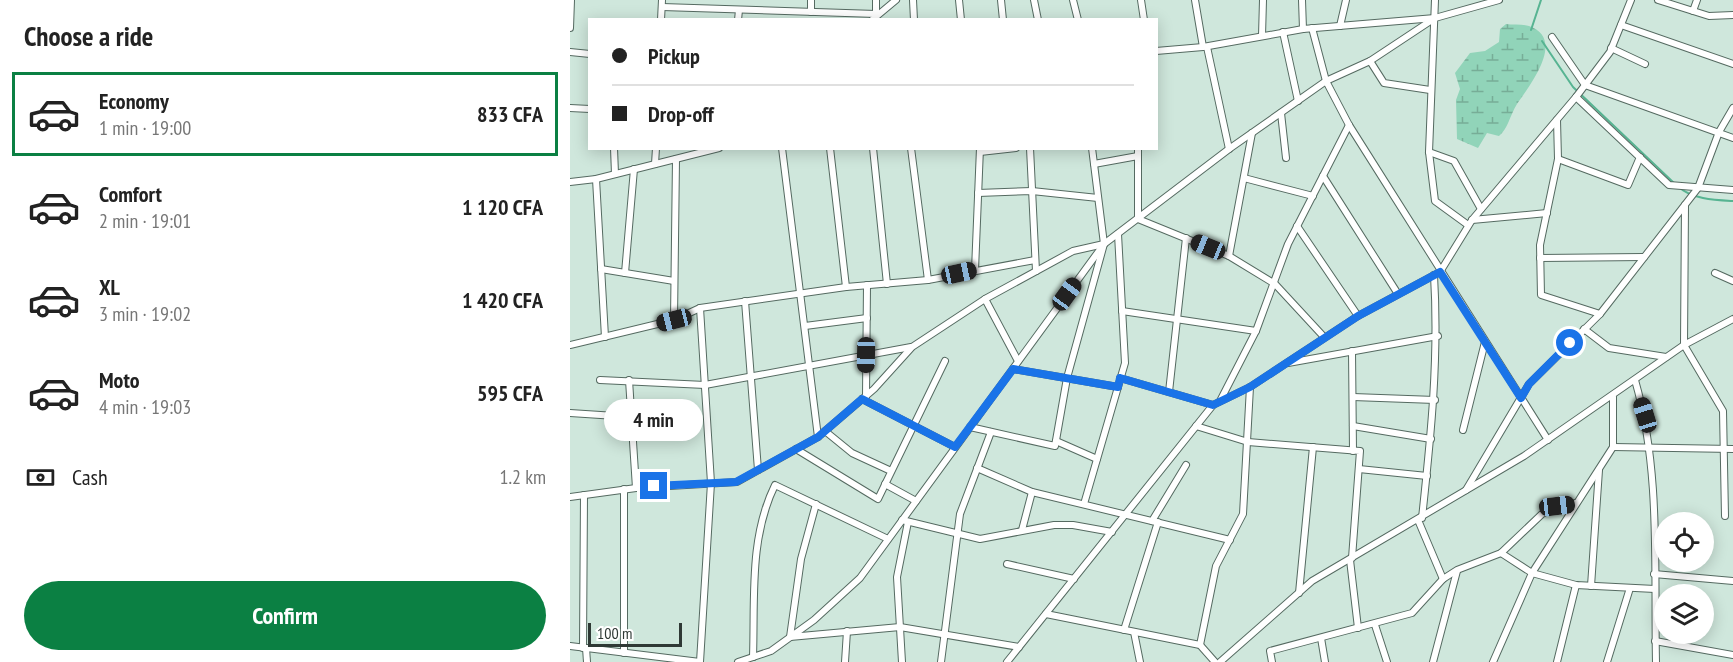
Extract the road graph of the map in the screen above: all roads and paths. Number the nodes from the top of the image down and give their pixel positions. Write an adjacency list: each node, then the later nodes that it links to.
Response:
1 (572, 0): 39 (street)
2 (731, 0): 22 (street)
3 (811, 0): 24 (street)
4 (876, 0): 29 (street)
5 (896, 0): 29 (street)
6 (913, 0): 30 (street)
7 (959, 0): 31 (street)
8 (1001, 0): 32 (street)
9 (1034, 0): 33 (street)
10 (1073, 0): 34 (street)
11 (1141, 0): 35 (street)
12 (1195, 0): 45 (street)
13 (1263, 0): 43 (street)
14 (1302, 0): 41 (street)
15 (1346, 0): 38 (street)
16 (1435, 0): 36 (street)
17 (1499, 0): 36 (street)
18 (1631, 0): 37 (street)
19 (1658, 0): 25 (street)
20 (1697, 0): 25 (street)
21 (662, 3): 22 (street); 27 (street)
22 (731, 9): 23 (street)
23 (739, 10): 24 (street); 28 (street)
24 (811, 12): 29 (street)
25 (1693, 12): 26 (street)
26 (1733, 15)
27 (661, 18)
28 (738, 18)
29 (875, 18)
30 (914, 18)
31 (961, 18)
32 (1003, 18)
33 (1038, 18)
34 (1078, 18)
35 (1144, 18)
36 (1435, 18): 38 (street); 50 (street); 55 (street)
37 (1621, 25): 46 (street); 52 (street)
38 (1340, 26): 40 (street)
39 (570, 28)
40 (1312, 28): 41 (street); 53 (street)
41 (1303, 29): 42 (street)
42 (1283, 33): 43 (street); 57 (street)
43 (1262, 36): 45 (street)
44 (1552, 37): 54 (street)
45 (1205, 47): 47 (street); 67 (street)
46 (1611, 48): 51 (street); 54 (street)
47 (1158, 51)
48 (570, 52): 49 (street)
49 (588, 54)
50 (1370, 61): 53 (street); 55 (street)
51 (1645, 64)
52 (1733, 64)
53 (1326, 81): 57 (street); 63 (street)
54 (1585, 85): 56 (street); 64 (street)
55 (1430, 90): 79 (street)
56 (1576, 97): 62 (street); 81 (street)
57 (1298, 101): 61 (street)
58 (570, 108): 60 (street)
59 (1733, 108): 64 (street)
60 (588, 109)
61 (1281, 113): 65 (street); 82 (street)
62 (1557, 119): 84 (street); 100 (street)
63 (1349, 124): 89 (street); 116 (street)
64 (1719, 132): 66 (street); 93 (street)
65 (1252, 133): 67 (street); 90 (street)
66 (1733, 138)
67 (1229, 149): 102 (street)
68 (614, 150): 88 (street)
69 (656, 150): 85 (street)
70 (703, 150): 83 (street)
71 (782, 150): 125 (street)
72 (830, 150): 124 (street)
73 (873, 150): 121 (street)
74 (910, 150): 119 (street)
75 (980, 150): 96 (street)
76 (1030, 150): 95 (street)
77 (1092, 150): 86 (street)
78 (1138, 150): 80 (street)
79 (1429, 152): 100 (street); 103 (street)
80 (1138, 156): 86 (street); 102 (street)
81 (1640, 157): 84 (street); 93 (street)
82 (1286, 158)
83 (676, 159): 85 (street); 118 (street)
84 (1558, 159): 101 (street)
85 (655, 164): 87 (street)
86 (1094, 164): 98 (street)
87 (634, 169): 88 (street); 115 (street)
88 (615, 174): 91 (street)
89 (1323, 176): 97 (street); 126 (street)
90 (1244, 178): 97 (street); 108 (street)
91 (596, 179): 92 (street); 112 (street)
92 (570, 182)
93 (1698, 188): 94 (street); 99 (street)
94 (1733, 190)
95 (1032, 191): 96 (street); 98 (street); 111 (street)
96 (978, 194): 113 (street)
97 (1312, 196): 104 (street)
98 (1098, 198): 107 (street)
99 (1685, 204): 109 (street); 145 (street)
100 (1481, 209): 103 (street)
101 (1547, 213): 103 (street); 110 (street)
102 (1138, 219): 105 (street); 106 (street)
103 (1470, 223): 116 (street)
104 (1297, 226): 122 (street); 132 (street)
105 (1118, 234): 107 (street); 130 (street)
106 (1186, 238): 108 (street); 136 (street)
107 (1104, 244): 114 (street); 151 (street); 156 (street)
108 (1229, 256): 122 (street)
109 (1644, 257): 110 (street); 131 (street)
110 (1540, 258): 131 (street)
111 (1035, 260): 113 (street); 114 (street)
112 (601, 269): 115 (street); 141 (street)
113 (975, 270): 119 (street)
114 (1036, 272): 127 (street)
115 (625, 273): 118 (street)
116 (1437, 273): 126 (street); 140 (street); 143 (street)
117 (1715, 273): 120 (street)
118 (674, 280): 135 (street)
119 (928, 280): 121 (street)
120 (1733, 281)
121 (887, 284): 123 (street)
122 (1275, 284): 139 (street); 142 (street)
123 (867, 285): 124 (street); 133 (street)
124 (846, 286): 125 (street)
125 (802, 293): 128 (street); 137 (street)
126 (1398, 294): 132 (street)
127 (986, 299): 146 (street); 151 (street)
128 (745, 301): 129 (street); 155 (street)
129 (700, 308): 135 (street); 161 (street)
130 (1122, 311): 136 (street); 157 (street)
131 (1600, 314): 138 (street)
132 (1358, 316): 142 (street)
133 (867, 318): 137 (street); 148 (street)
134 (1733, 319): 145 (street)
135 (674, 320): 141 (street)
136 (1177, 320): 139 (street); 164 (street)
137 (805, 326): 153 (street)
138 (1584, 329): 149 (street); 168 (street)
139 (1256, 331): 170 (street)
140 (1438, 336): 147 (street); 169 (street)
141 (605, 337): 144 (street)
142 (1324, 337): 152 (street)
143 (1485, 342): 168 (street); 177 (street)
144 (570, 345)
145 (1684, 345): 149 (street); 190 (street)
146 (912, 347): 148 (street); 167 (street)
147 (1352, 351): 152 (street); 166 (street)
148 (866, 355): 153 (street); 167 (street)
149 (1666, 357): 160 (street)
150 (945, 361): 173 (street)
151 (1018, 361): 154 (street)
152 (1286, 363): 163 (street)
153 (808, 368): 155 (street); 180 (street)
154 (1013, 369): 156 (street); 176 (street)
155 (751, 377): 161 (street); 196 (street)
156 (1067, 378): 162 (street); 183 (street)
157 (1120, 378): 162 (street); 164 (street)
158 (600, 380): 159 (street)
159 (629, 380): 161 (street); 172 (street)
160 (1635, 380): 165 (street); 188 (street)
161 (705, 385): 200 (street)
162 (1118, 387): 192 (street)
163 (1250, 387): 170 (street); 184 (street)
164 (1168, 392): 170 (street)
165 (1613, 396): 182 (street); 187 (street)
166 (1353, 397): 169 (street); 175 (street)
167 (864, 398): 173 (street); 178 (street)
168 (1521, 398): 182 (street); 204 (street)
169 (1435, 400): 181 (street)
170 (1216, 403): 174 (street)
171 (570, 413): 172 (street)
172 (631, 417): 202 (street)
173 (913, 426): 185 (street); 198 (street)
174 (1196, 426): 184 (street); 212 (street)
175 (1353, 426): 181 (street); 191 (street)
176 (970, 427): 179 (street); 185 (street)
177 (1463, 429)
178 (825, 431): 180 (street); 198 (street)
179 (991, 432): 183 (street); 194 (street)
180 (818, 437): 189 (street)
181 (1431, 439): 199 (street)
182 (1548, 440): 204 (street)
183 (1056, 441): 192 (street)
184 (1248, 441): 186 (street); 221 (street)
185 (955, 447): 208 (street)
186 (1313, 447): 191 (street); 236 (street)
187 (1612, 447): 188 (street); 195 (street)
188 (1649, 448): 190 (street); 227 (street)
189 (796, 449): 196 (street); 201 (street)
190 (1729, 449): 213 (street)
191 (1353, 451): 197 (street)
192 (1097, 459): 211 (street)
193 (1186, 465): 216 (street)
194 (977, 468): 205 (street); 219 (street)
195 (1600, 468): 209 (street); 233 (street)
196 (758, 470): 200 (street)
197 (1359, 470): 199 (street); 223 (street)
198 (891, 471): 201 (street)
199 (1427, 476): 214 (street)
200 (711, 483): 202 (street); 258 (street)
201 (885, 484): 208 (street)
202 (636, 488): 203 (street)
203 (624, 489): 206 (street); 253 (street)
204 (1466, 491): 214 (street)
205 (1032, 492): 211 (street); 217 (street)
206 (584, 495): 207 (street); 252 (street)
207 (570, 497)
208 (916, 501): 215 (street)
209 (1576, 503): 222 (street); 226 (street)
210 (816, 504): 220 (street); 245 (street); 255 (street)
211 (1084, 504): 212 (street)
212 (1126, 514): 216 (street); 218 (street)
213 (1725, 516)
214 (1420, 519): 223 (street); 229 (street)
215 (905, 521): 219 (street); 220 (street); 239 (street)
216 (1155, 521): 221 (street); 241 (street)
217 (1022, 530): 218 (street); 219 (street)
218 (1112, 532): 228 (street)
219 (958, 533): 243 (street)
220 (888, 539): 245 (street)
221 (1230, 540): 249 (street)
222 (1501, 553): 225 (street); 226 (street)
223 (1351, 559): 236 (street); 240 (street)
224 (1007, 564): 228 (street)
225 (1457, 570): 229 (street); 270 (street)
226 (1532, 573): 232 (street); 271 (street)
227 (1654, 574): 230 (street); 231 (street)
228 (1074, 579): 237 (street)
229 (1443, 579): 238 (street)
230 (1733, 581)
231 (1654, 584)
232 (1576, 585): 233 (street); 272 (street)
233 (1591, 586): 234 (street)
234 (1630, 588): 235 (street); 273 (street)
235 (1654, 589)
236 (1299, 592): 266 (street)
237 (1046, 614): 241 (street); 251 (street)
238 (1375, 624): 240 (street); 269 (street)
239 (900, 627): 242 (street); 243 (street); 261 (street)
240 (1358, 628): 246 (street)
241 (1124, 630): 244 (street)
242 (847, 631): 245 (street); 260 (street)
243 (945, 632): 251 (street); 262 (street)
244 (1134, 632): 249 (street); 264 (street)
245 (790, 637): 255 (street)
246 (1321, 638): 267 (street); 268 (street)
247 (1655, 644): 274 (street)
248 (1672, 644): 254 (street)
249 (1200, 645): 265 (street)
250 (570, 646): 252 (street)
251 (1019, 647): 263 (street)
252 (585, 648): 253 (street); 256 (street)
253 (627, 653): 257 (street); 258 (street)
254 (1733, 655)
255 (753, 657): 259 (street)
256 (587, 662)
257 (629, 662)
258 (700, 662)
259 (738, 662)
260 (845, 662)
261 (902, 662)
262 (941, 662)
263 (1007, 662)
264 (1140, 662)
265 (1215, 662)
266 (1220, 662)
267 (1272, 662)
268 (1325, 662)
269 (1387, 662)
270 (1433, 662)
271 (1493, 662)
272 (1557, 662)
273 (1607, 662)
274 (1656, 662)

